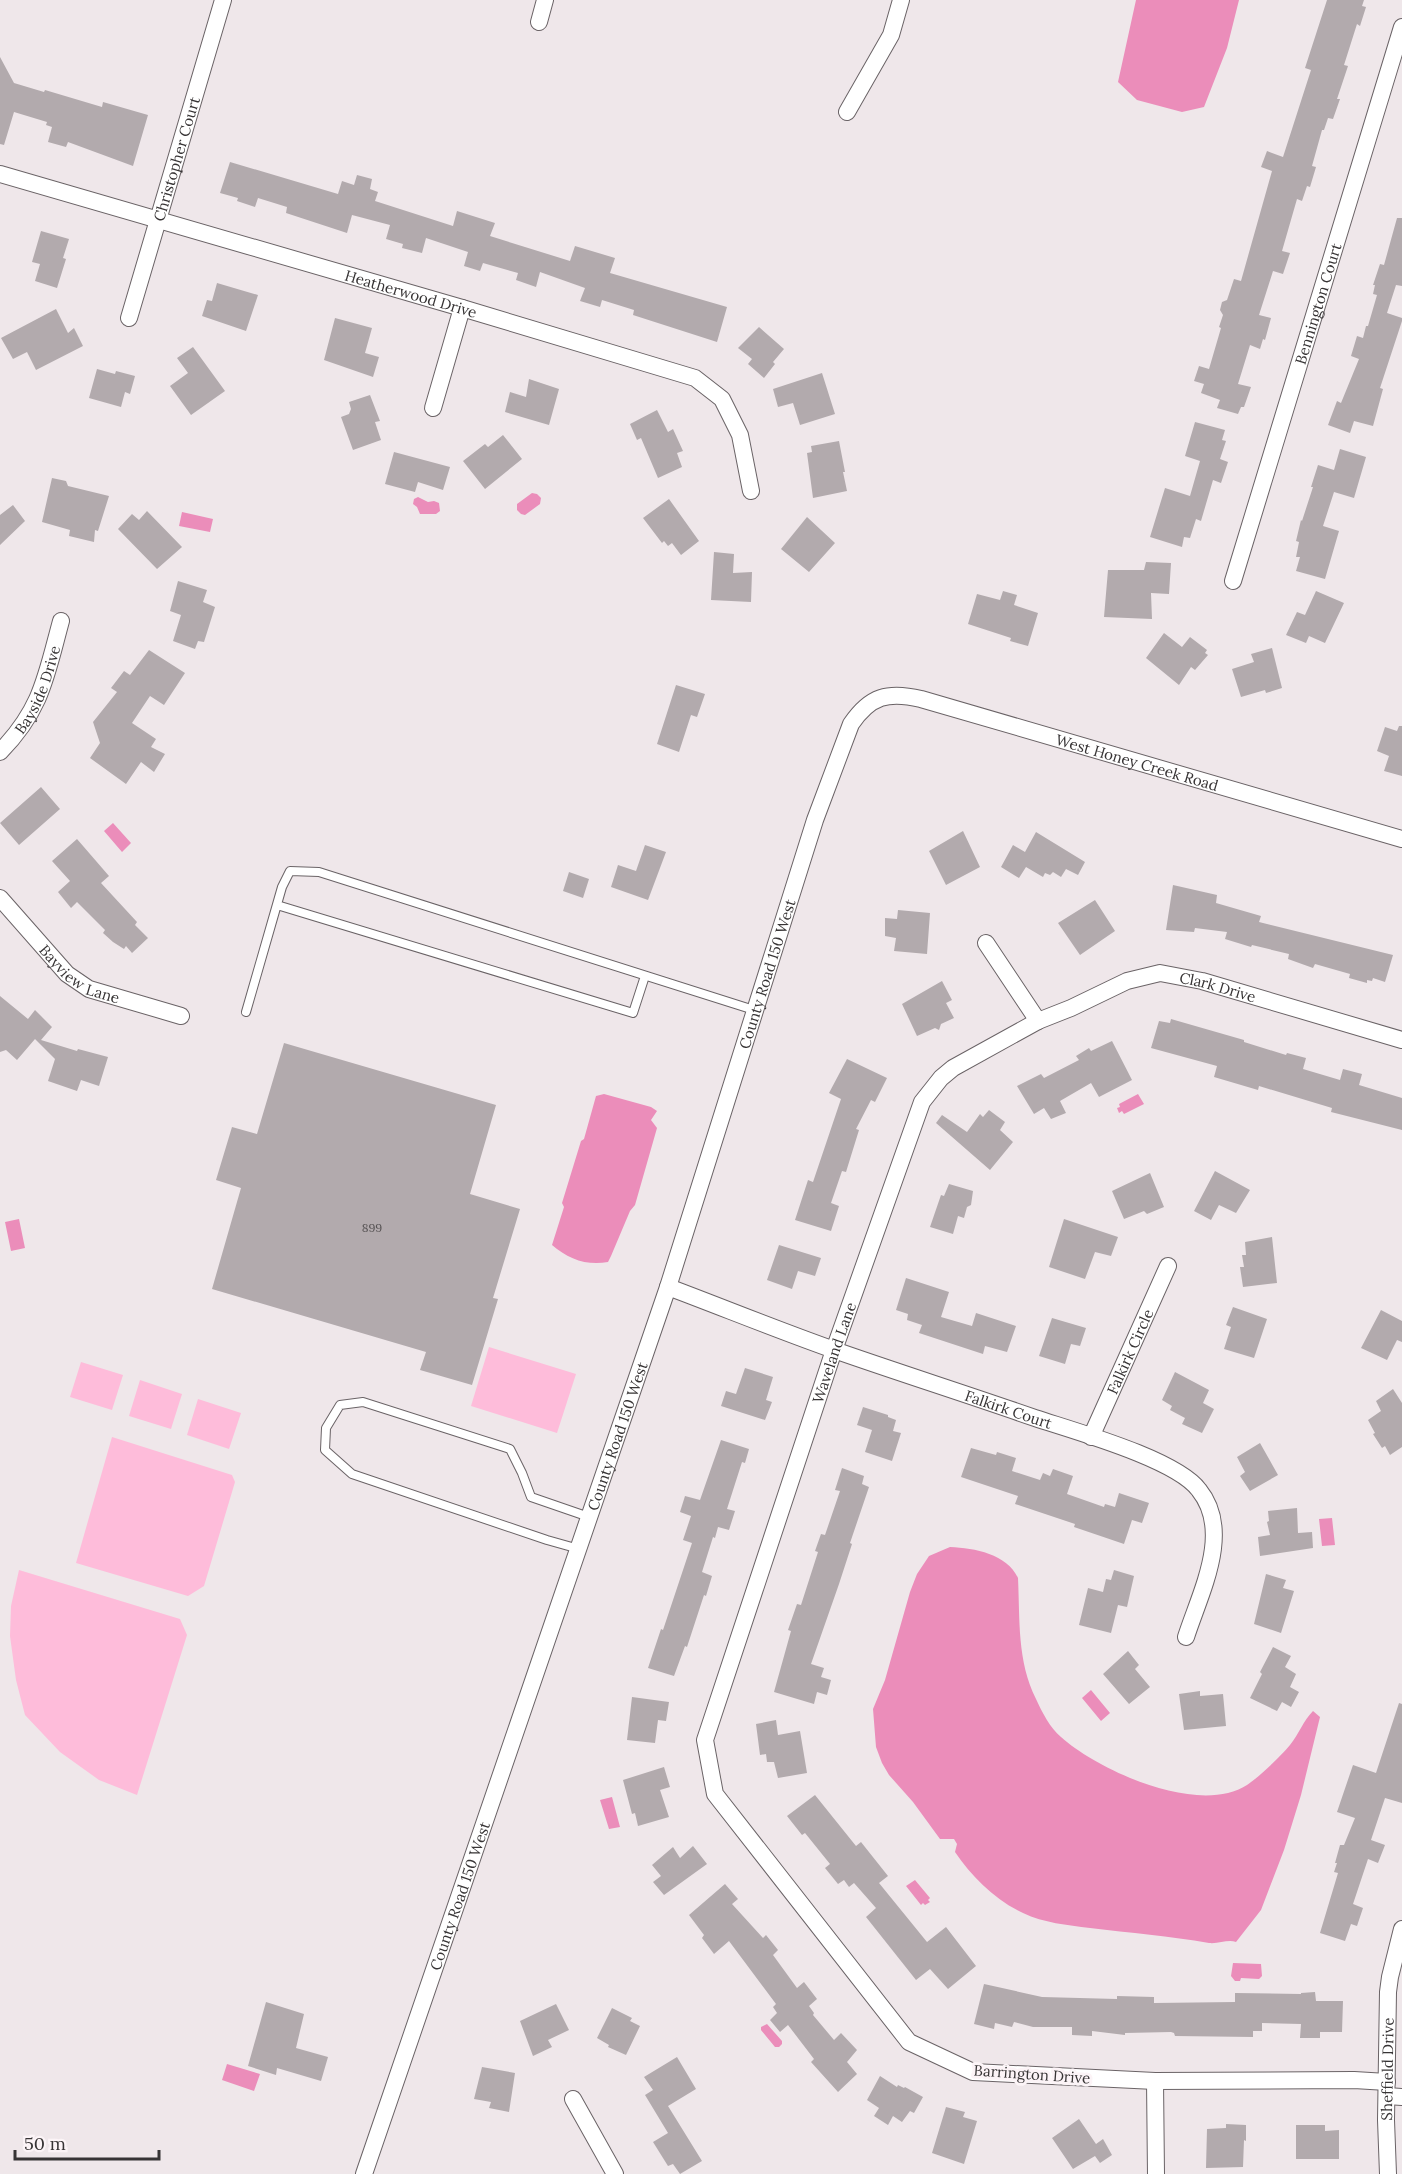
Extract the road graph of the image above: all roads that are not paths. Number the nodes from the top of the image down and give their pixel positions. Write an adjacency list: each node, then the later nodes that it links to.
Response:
1 (223, 0): 9 (street, Christopher Court)
2 (545, 0): 4 (street)
3 (901, 0): 7 (street)
4 (539, 22)
5 (1402, 27): 6 (street, Bennington Court)
6 (1398, 57): 14 (street, Bennington Court)
7 (847, 112)
8 (0, 174): 9 (street, Heatherwood Drive)
9 (158, 219): 10 (street, Heatherwood Drive); 11 (street, Christopher Court)
10 (462, 308): 12 (street); 13 (street, Heatherwood Drive)
11 (129, 318)
12 (433, 408)
13 (751, 491)
14 (1233, 581)
15 (61, 621): 17 (street, Bayside Drive)
16 (872, 701): 18 (street, West Honey Creek Road); 23 (street, County Road 150 West)
17 (0, 752)
18 (1402, 839)
19 (0, 898): 25 (street, Bayview Lane)
20 (277, 905): 22 (lane); 22 (lane); 24 (lane)
21 (986, 943): 26 (street)
22 (645, 976): 23 (lane)
23 (754, 1010): 29 (street, County Road 150 West)
24 (246, 1012)
25 (181, 1016)
26 (1038, 1021): 27 (street, Clark Drive); 30 (street, Waveland Lane)
27 (1402, 1040)
28 (1168, 1266): 31 (street, Falkirk Circle)
29 (668, 1287): 30 (street, Falkirk Court); 32 (street, County Road 150 West)
30 (834, 1350): 31 (street, Falkirk Court); 35 (street, Waveland Lane)
31 (1091, 1437): 34 (street, Falkirk Court)
32 (589, 1517): 33 (street, County Road 150 West); 33 (lane)
33 (579, 1549): 40 (street, County Road 150 West)
34 (1186, 1636)
35 (705, 1740): 37 (street, Barrington Drive)
36 (1402, 1929): 38 (street, Sheffield Drive)
37 (1155, 2081): 38 (street, Barrington Drive); 42 (street)
38 (1393, 2083): 43 (street, Sheffield Drive)
39 (573, 2099): 41 (street)
40 (364, 2174)
41 (615, 2174)
42 (1156, 2174)
43 (1388, 2174)

